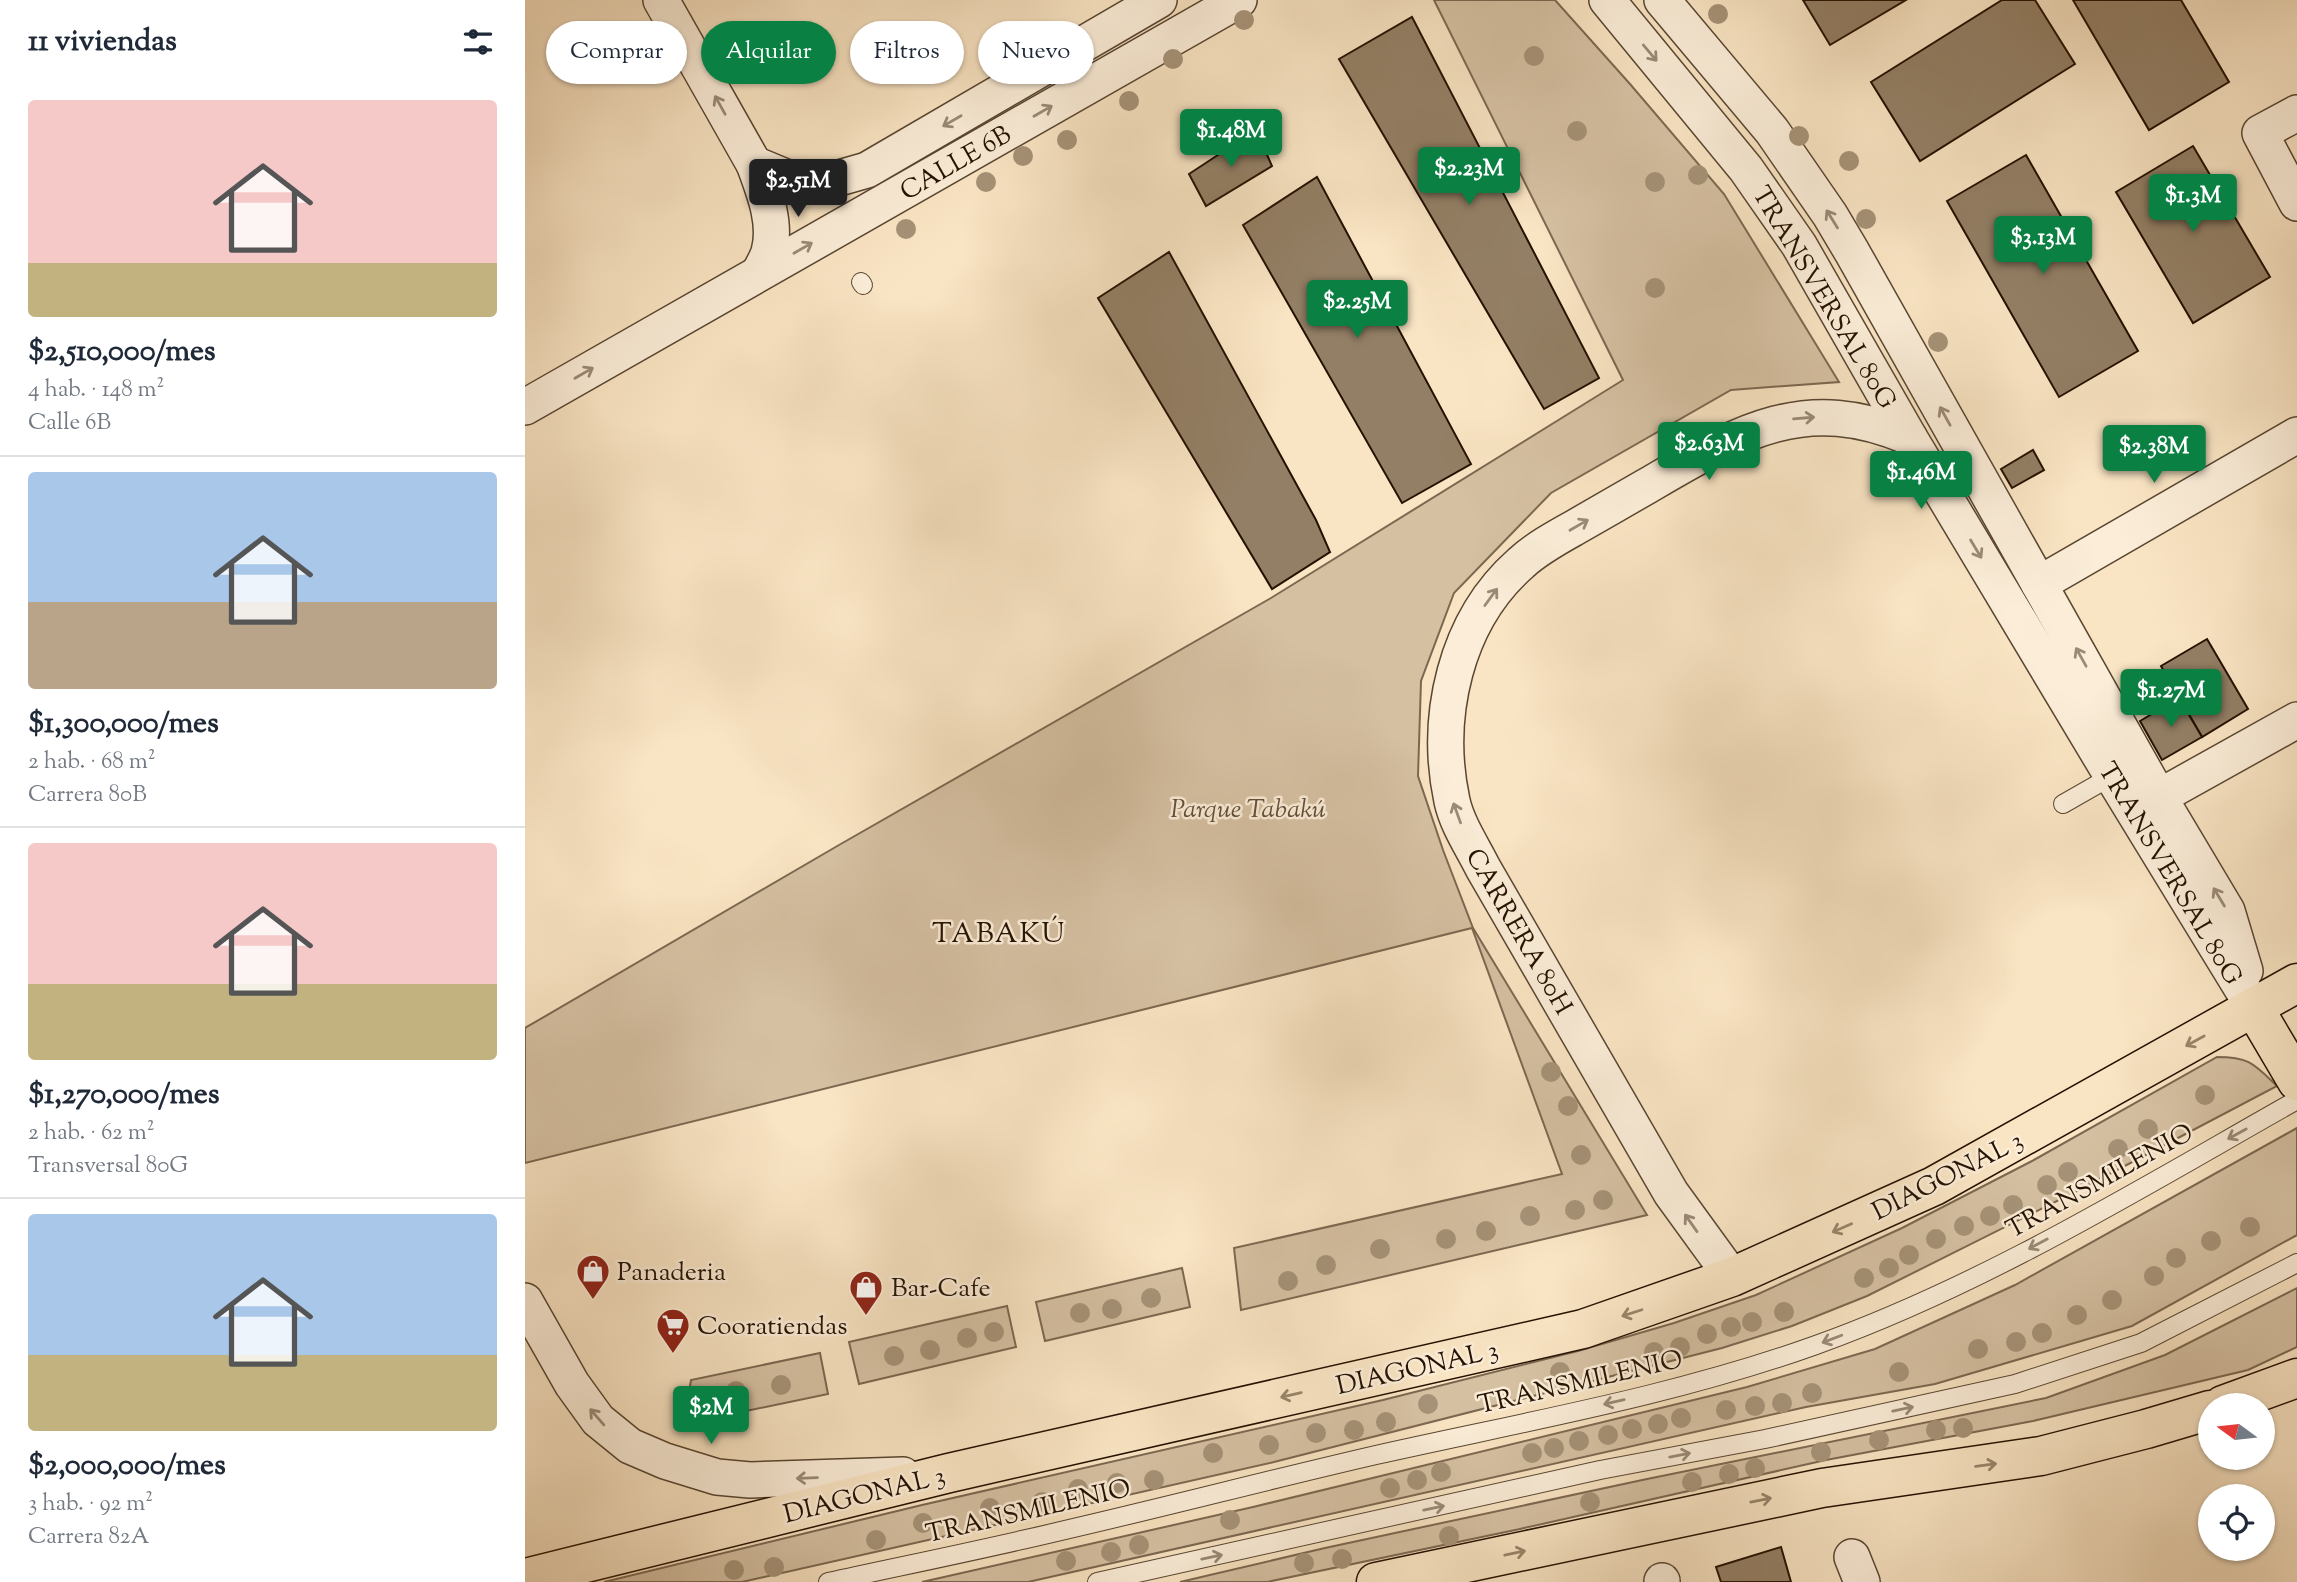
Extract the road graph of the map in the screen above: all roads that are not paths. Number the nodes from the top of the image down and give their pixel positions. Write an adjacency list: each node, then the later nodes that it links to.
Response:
1 (661, 0): 7 (street, one-way to 1)
2 (1159, 0): 7 (street, CALLE 6B, one-way to 7)
3 (1239, 0): 9 (street, CALLE 6B, one-way to 3)
4 (1607, 0): 12 (street, TRANSVERSAL 80G, one-way to 12)
5 (1662, 0): 13 (street, TRANSVERSAL 80G, one-way to 5)
6 (2297, 113): 8 (street)
7 (754, 164): 9 (street)
8 (2297, 203)
9 (759, 273): 10 (street, CALLE 6B, one-way to 9)
10 (525, 407)
11 (2297, 435): 13 (street)
12 (1909, 437): 15 (street, TRANSVERSAL 80G, one-way to 15); 23 (street, CARRERA 80H, one-way to 12)
13 (2039, 584): 16 (street, TRANSVERSAL 80G, one-way to 13)
14 (2297, 720): 16 (street)
15 (2112, 776): 17 (lane); 19 (street, TRANSVERSAL 80G)
16 (2159, 797): 19 (street, TRANSVERSAL 80G, one-way to 16)
17 (2063, 804)
18 (2297, 983): 19 (main road, DIAGONAL 3)
19 (2254, 1008): 20 (main road, TRANSVERSAL 80G); 23 (main road, DIAGONAL 3, one-way to 23)
20 (2297, 1081)
21 (2297, 1100): 30 (lane, TRANSMILENIO, one-way to 30)
22 (2297, 1263): 31 (lane, one-way to 22)
23 (1732, 1278): 28 (main road, DIAGONAL 3, one-way to 28)
24 (525, 1301): 28 (street, one-way to 24)
25 (2297, 1378): 26 (main road)
26 (2256, 1393)
27 (2198, 1414): 32 (main road, one-way to 27)
28 (949, 1473): 29 (main road, DIAGONAL 3)
29 (525, 1578)
30 (828, 1582)
31 (1097, 1582)
32 (1376, 1582)

